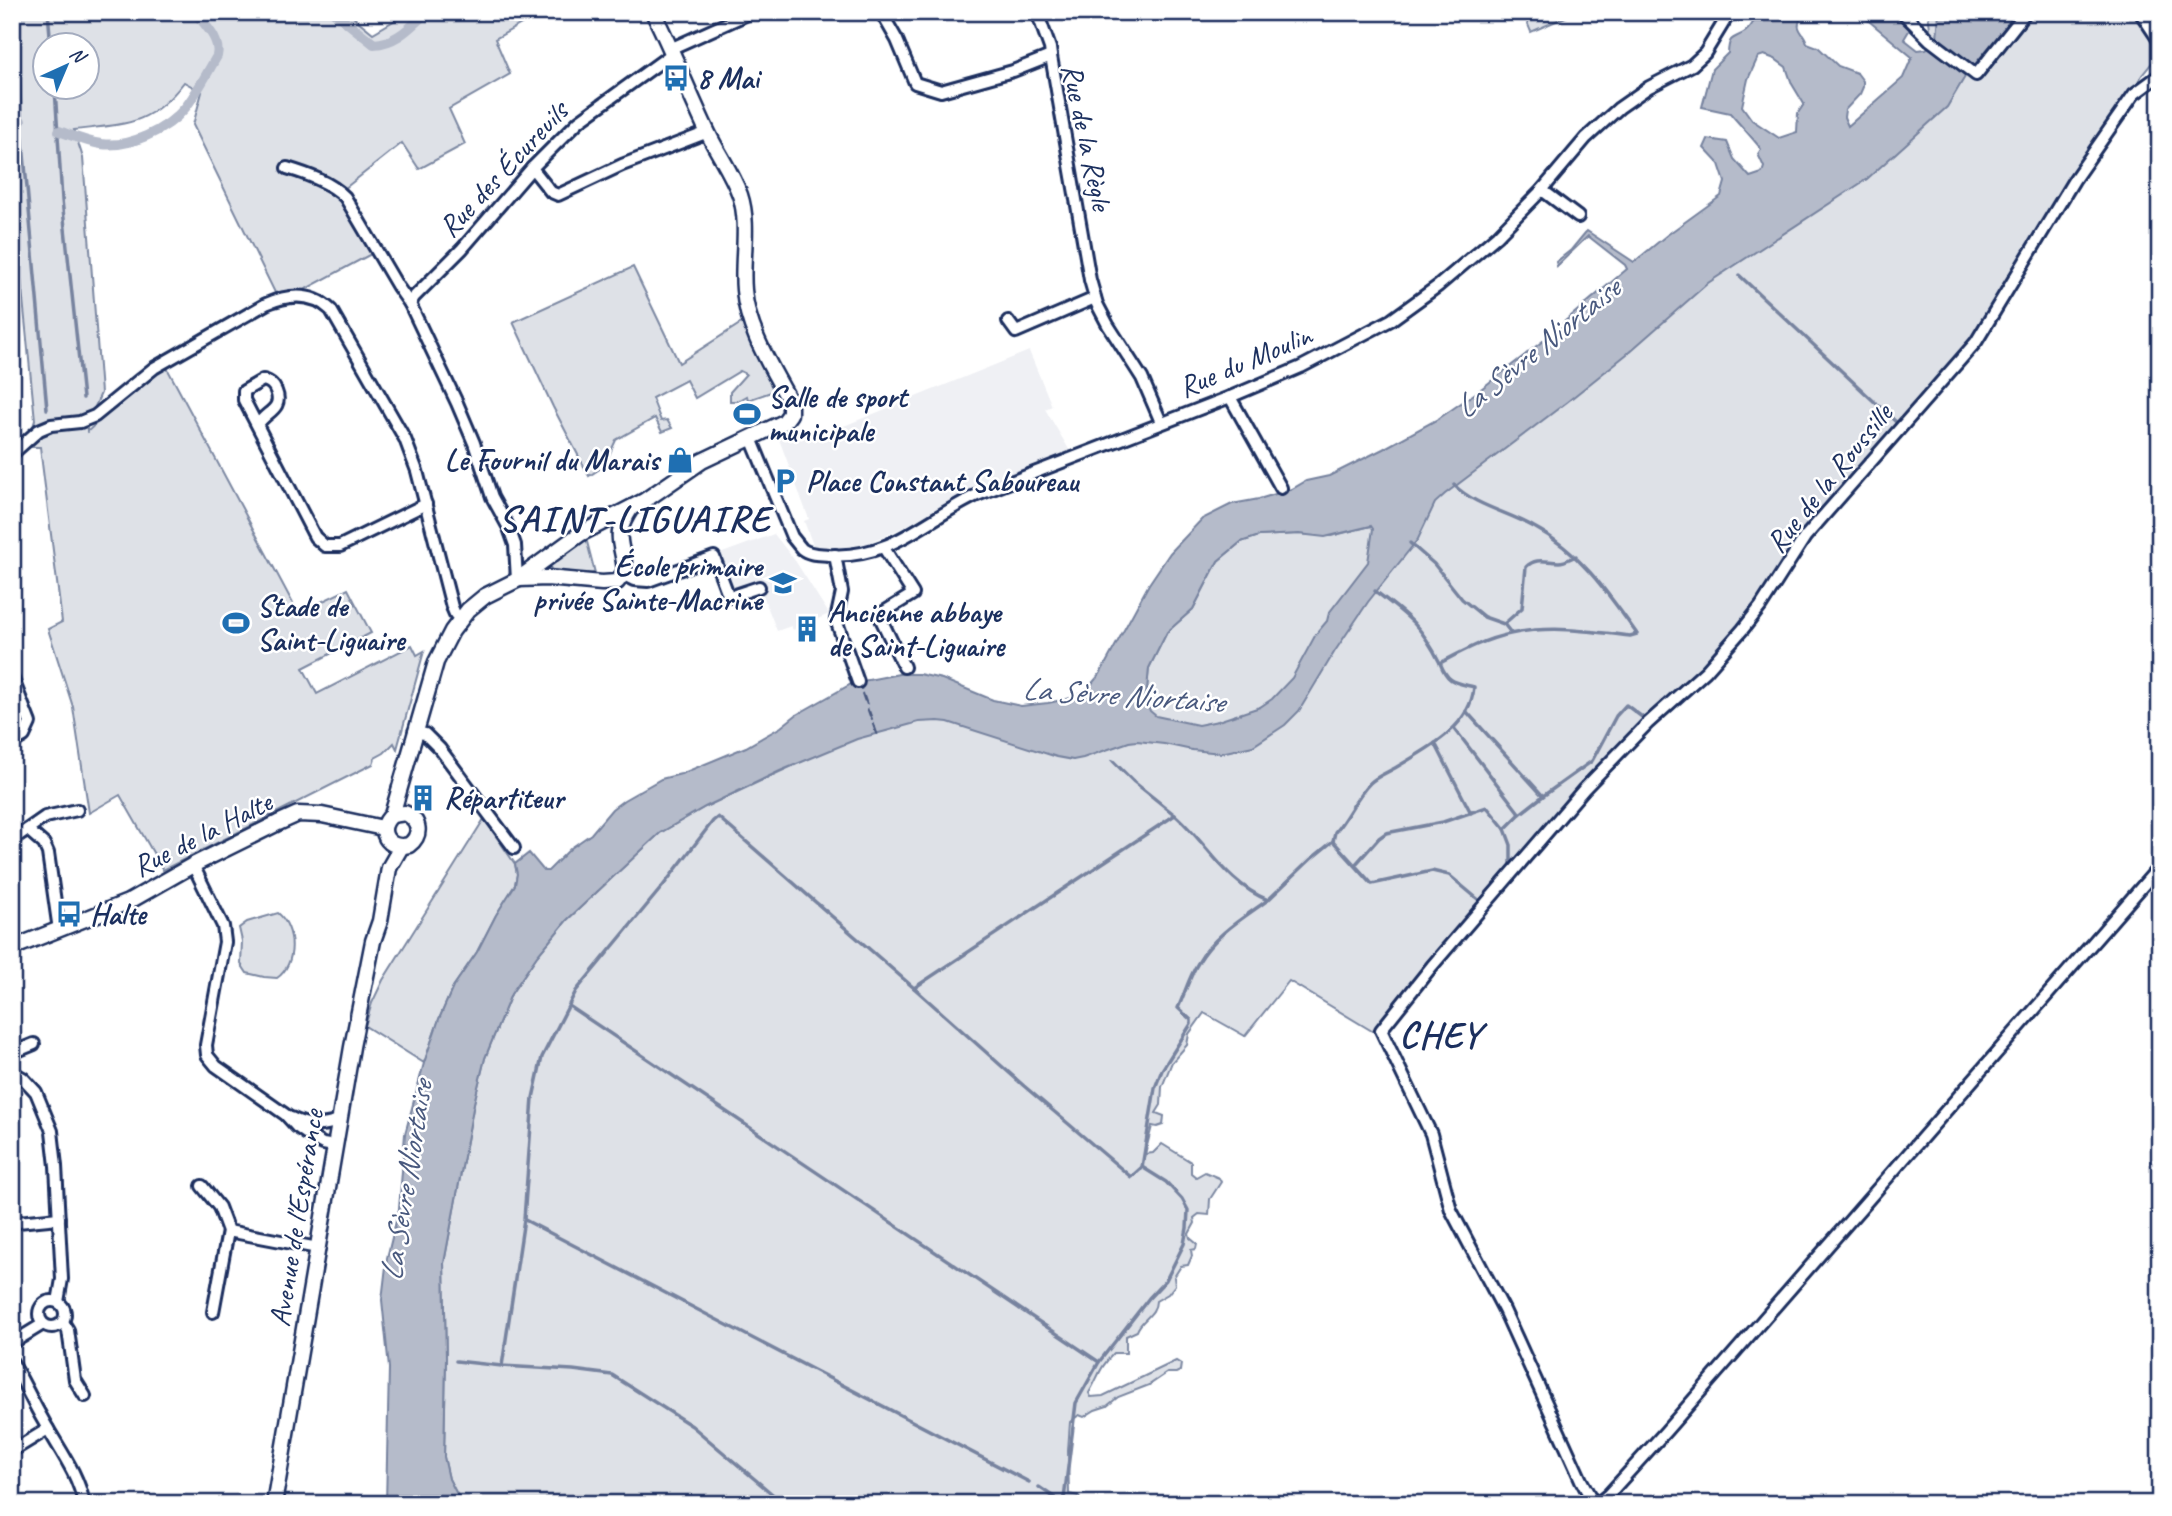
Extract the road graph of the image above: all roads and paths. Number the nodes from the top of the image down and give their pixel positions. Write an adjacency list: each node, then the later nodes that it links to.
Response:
1 (653, 12): 10 (street)
2 (752, 12): 10 (street)
3 (881, 12): 11 (street, Rue de la Règle)
4 (1037, 12): 11 (street)
5 (1730, 12): 16 (street, Rue du Moulin)
6 (1902, 12): 7 (street)
7 (2026, 12)
8 (2140, 12): 9 (street)
9 (2160, 42)
10 (672, 51): 13 (street); 14 (street, Rue des Écureuils)
11 (1051, 56): 18 (street, Rue de la Règle)
12 (2160, 75): 80 (street, Rue de la Roussille)
13 (708, 132): 14 (street); 24 (street)
14 (532, 167): 19 (street, Rue des Écureuils)
15 (287, 168): 19 (street)
16 (1542, 190): 17 (street); 21 (street, Rue du Moulin)
17 (1578, 217)
18 (1095, 298): 20 (street); 22 (street, Rue de la Règle)
19 (410, 304): 36 (street)
20 (1009, 321)
21 (1230, 397): 22 (street, Rue du Moulin); 26 (street)
22 (1161, 422): 31 (street, Rue du Moulin)
23 (258, 425): 27 (street)
24 (751, 438): 28 (street); 32 (street, Rue du Moulin)
25 (12, 454): 27 (street)
26 (1281, 488)
27 (426, 504): 38 (street)
28 (631, 508): 29 (street); 30 (street)
29 (603, 521): 30 (street); 33 (street)
30 (618, 535): 34 (street)
31 (884, 548): 32 (street, Rue du Moulin); 39 (street)
32 (835, 555): 41 (street)
33 (541, 561): 35 (street); 36 (street)
34 (624, 575): 35 (street); 37 (street)
35 (547, 578): 36 (street)
36 (517, 580): 38 (street)
37 (759, 587)
38 (460, 619): 42 (street)
39 (904, 667)
40 (12, 677): 43 (street)
41 (858, 682)
42 (414, 732): 44 (street); 52 (street)
43 (12, 743)
44 (402, 779): 46 (street); 47 (street)
45 (77, 810): 48 (street)
46 (391, 815): 47 (street); 49 (street)
47 (412, 817): 51 (street)
48 (28, 830): 50 (street); 55 (street)
49 (385, 834): 51 (street); 53 (street, Rue de la Halte); 56 (street, Avenue de l'Espérance)
50 (12, 840)
51 (401, 847): 56 (street, Avenue de l'Espérance)
52 (514, 848)
53 (193, 865): 55 (street, Rue de la Halte); 61 (street)
54 (2160, 866): 80 (street)
55 (59, 930): 57 (street, Rue de la Halte)
56 (373, 941): 62 (street, Avenue de l'Espérance)
57 (12, 948)
58 (34, 1044): 59 (street)
59 (12, 1053)
60 (12, 1072): 65 (street)
61 (286, 1115): 62 (street); 63 (street)
62 (339, 1121): 63 (street, Avenue de l'Espérance)
63 (334, 1146): 68 (street, Avenue de l'Espérance)
64 (202, 1186): 67 (street)
65 (59, 1218): 66 (street); 69 (street)
66 (18, 1222)
67 (228, 1231): 68 (street); 70 (street)
68 (318, 1248): 79 (street, Avenue de l'Espérance)
69 (58, 1302): 71 (street); 72 (street)
70 (213, 1312)
71 (63, 1322): 72 (street); 75 (street)
72 (43, 1324): 73 (street)
73 (12, 1343)
74 (12, 1362): 76 (street)
75 (85, 1396)
76 (48, 1429): 77 (street); 78 (street)
77 (12, 1451)
78 (84, 1504)
79 (274, 1504)
80 (1595, 1504)

